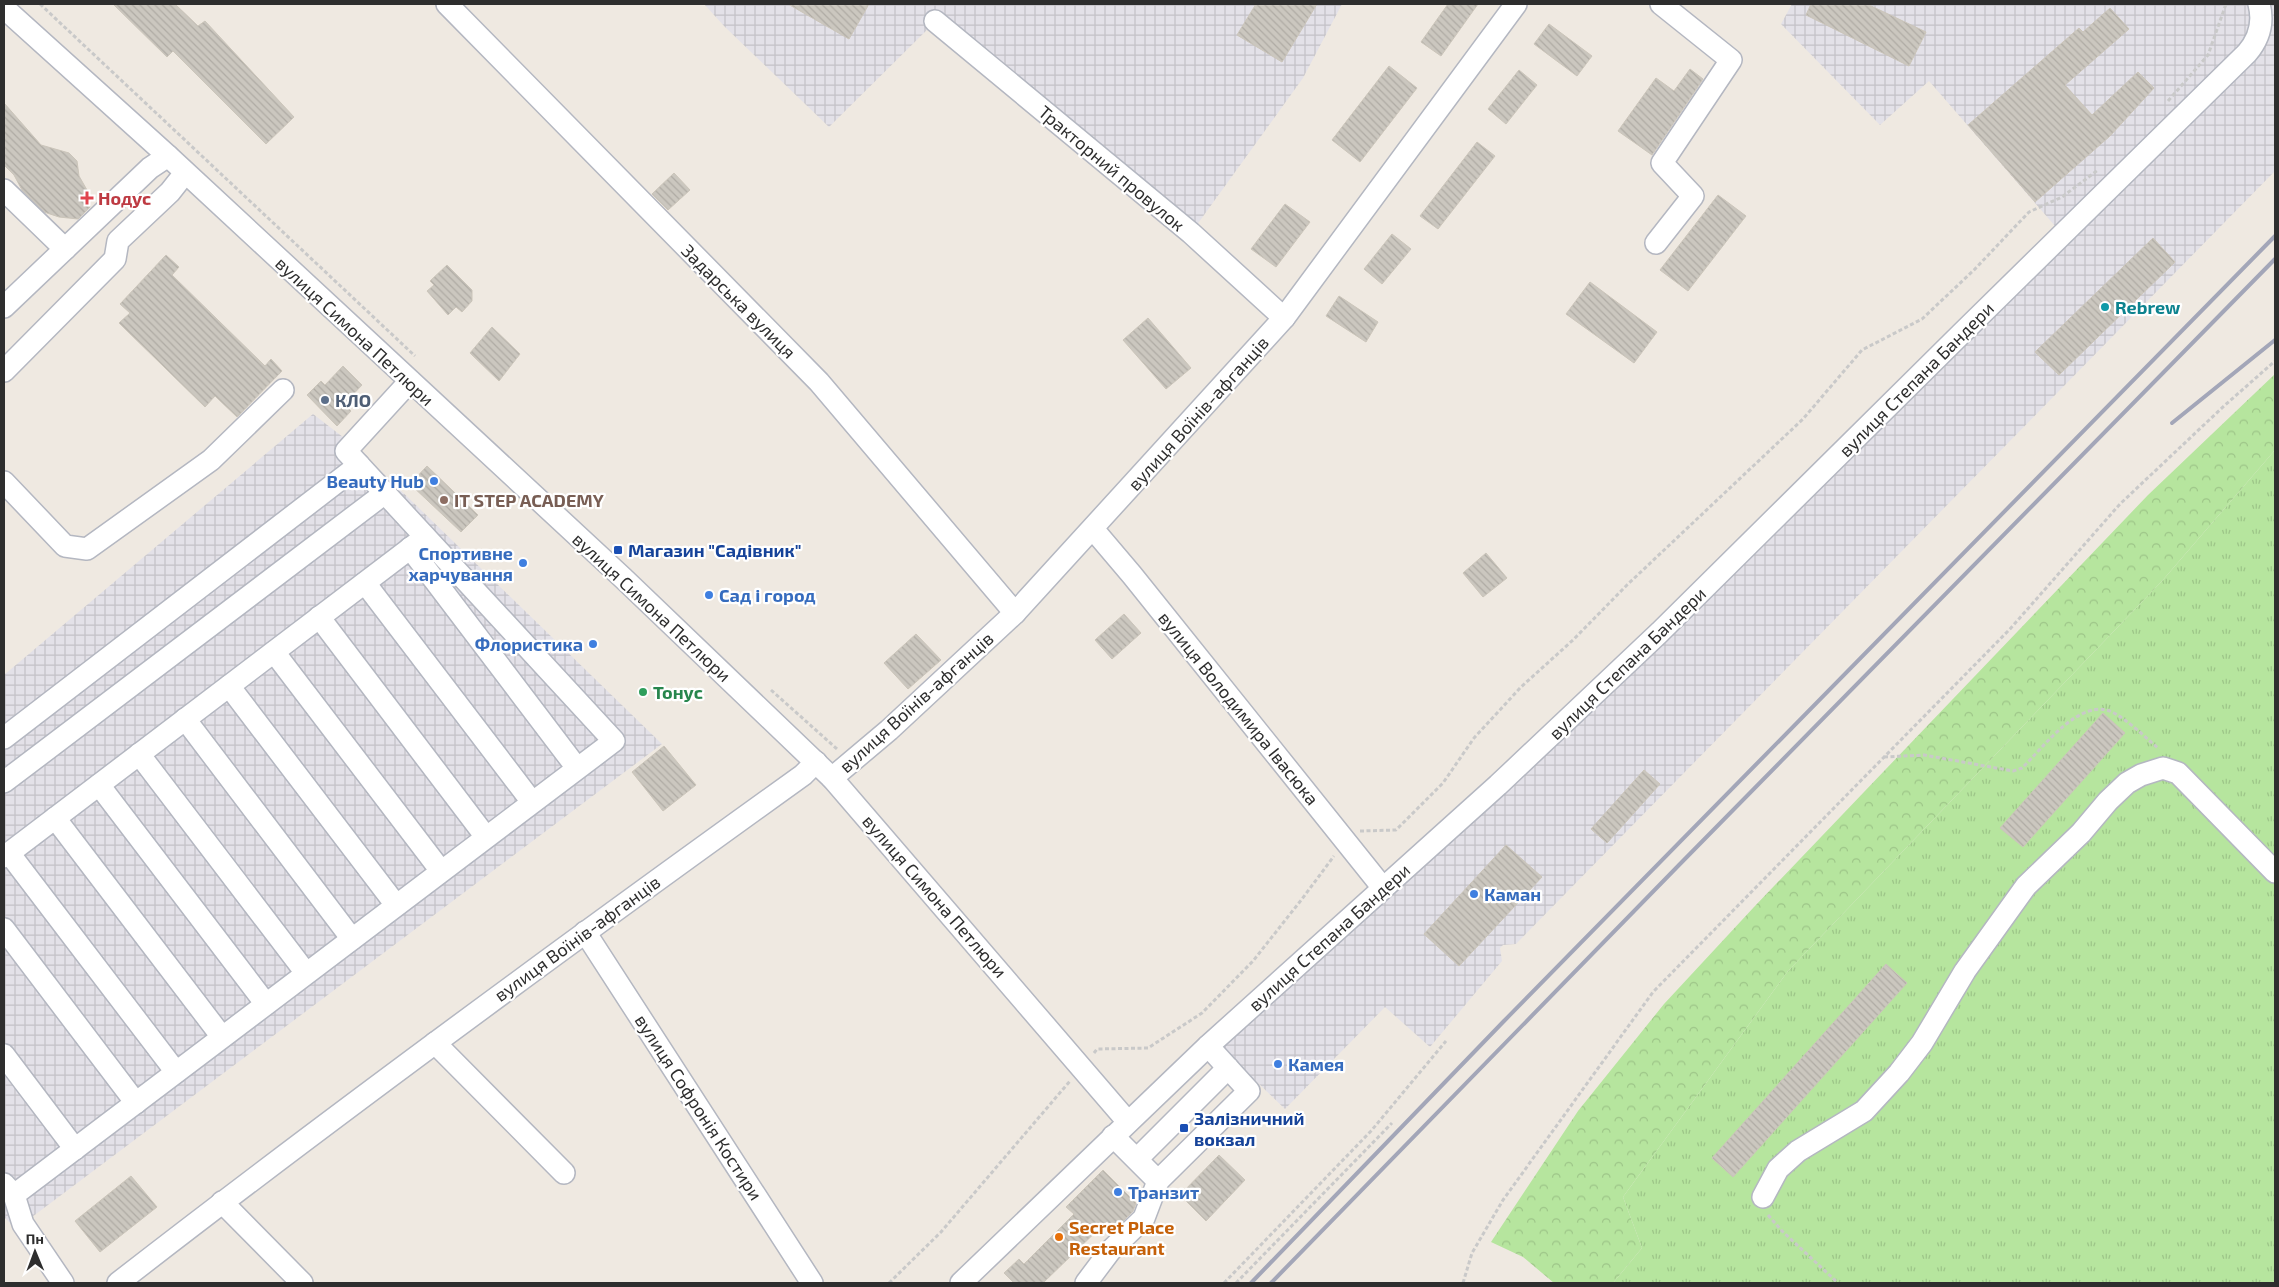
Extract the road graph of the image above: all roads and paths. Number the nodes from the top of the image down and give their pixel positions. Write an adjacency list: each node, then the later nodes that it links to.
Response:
1 (447, 4): 27 (street, Задарська вулиця)
2 (1516, 4): 16 (street, вулиця Воїнів-афганців)
3 (1661, 4): 13 (street)
4 (2226, 4): 8 (path)
5 (4, 8): 9 (street, вулиця Симона Петлюри)
6 (2260, 10): 49 (street, вулиця Степана Бандери)
7 (935, 21): 16 (street, Тракторний провулок)
8 (2163, 107)
9 (168, 156): 11 (street, вулиця Симона Петлюри); 14 (street)
10 (2102, 167): 43 (path)
11 (186, 173): 18 (street); 19 (street, вулиця Симона Петлюри)
12 (4, 190): 14 (street)
13 (1656, 243)
14 (65, 249): 15 (street)
15 (4, 307)
16 (1284, 318): 24 (street, вулиця Воїнів-афганців)
17 (2275, 362): 34 (path)
18 (4, 371)
19 (410, 382): 21 (street); 35 (street, вулиця Симона Петлюри)
20 (283, 390): 22 (street)
21 (360, 465): 23 (street); 32 (street)
22 (4, 482)
23 (385, 492): 25 (street); 39 (street)
24 (1093, 529): 27 (street, вулиця Воїнів-афганців); 49 (street, вулиця Володимира Івасюка)
25 (418, 542): 26 (street); 36 (street); 36 (street)
26 (364, 582): 28 (street); 41 (street)
27 (1015, 613): 38 (street, вулиця Воїнів-афганців)
28 (319, 617): 29 (street); 44 (street)
29 (274, 652): 30 (street); 47 (street)
30 (229, 686): 31 (street); 50 (street)
31 (185, 719): 33 (street); 53 (street)
32 (4, 738)
33 (139, 754): 40 (street); 54 (street)
34 (1884, 757): 37 (path); 84 (path)
35 (816, 762): 38 (street, вулиця Симона Петлюри); 52 (street, вулиця Воїнів-афганців)
36 (577, 768): 41 (street)
37 (2172, 770): 48 (street); 73 (street)
38 (832, 778): 67 (street, вулиця Симона Петлюри)
39 (4, 782)
40 (99, 784): 42 (street); 55 (street)
41 (532, 802): 44 (street)
42 (55, 818): 46 (street); 56 (street)
43 (1352, 831)
44 (486, 837): 47 (street)
45 (1335, 854): 61 (path)
46 (6, 855): 63 (street)
47 (441, 871): 50 (street)
48 (2275, 872)
49 (1383, 888): 59 (street, вулиця Степана Бандери)
50 (396, 905): 53 (street)
51 (4, 929): 65 (street)
52 (585, 932): 58 (street, вулиця Воїнів-афганців); 78 (street, вулиця Софронія Костири)
53 (352, 939): 54 (street)
54 (306, 974): 55 (street)
55 (266, 1004): 56 (street)
56 (222, 1037): 63 (street)
57 (1446, 1042): 82 (path)
58 (435, 1043): 70 (street); 74 (street, вулиця Воїнів-афганців)
59 (1208, 1046): 62 (street); 67 (street, вулиця Степана Бандери)
60 (4, 1055): 68 (street)
61 (1091, 1056)
62 (1228, 1068): 69 (street); 71 (street)
63 (176, 1072): 65 (street)
64 (1072, 1078): 79 (path)
65 (136, 1103): 68 (street)
66 (1392, 1122): 83 (path)
67 (1120, 1129): 69 (street, вулиця Симона Петлюри); 80 (street, вулиця Степана Бандери)
68 (75, 1148): 72 (street)
69 (1137, 1159): 71 (street, вулиця Симона Петлюри)
70 (564, 1173)
71 (1158, 1181): 81 (street)
72 (9, 1190): 75 (street)
73 (1763, 1197): 85 (path)
74 (222, 1202): 76 (street); 77 (street)
75 (63, 1283)
76 (118, 1283)
77 (302, 1283)
78 (812, 1283)
79 (889, 1283)
80 (961, 1283)
81 (1086, 1283)
82 (1224, 1283)
83 (1236, 1283)
84 (1463, 1283)
85 (1838, 1283)

